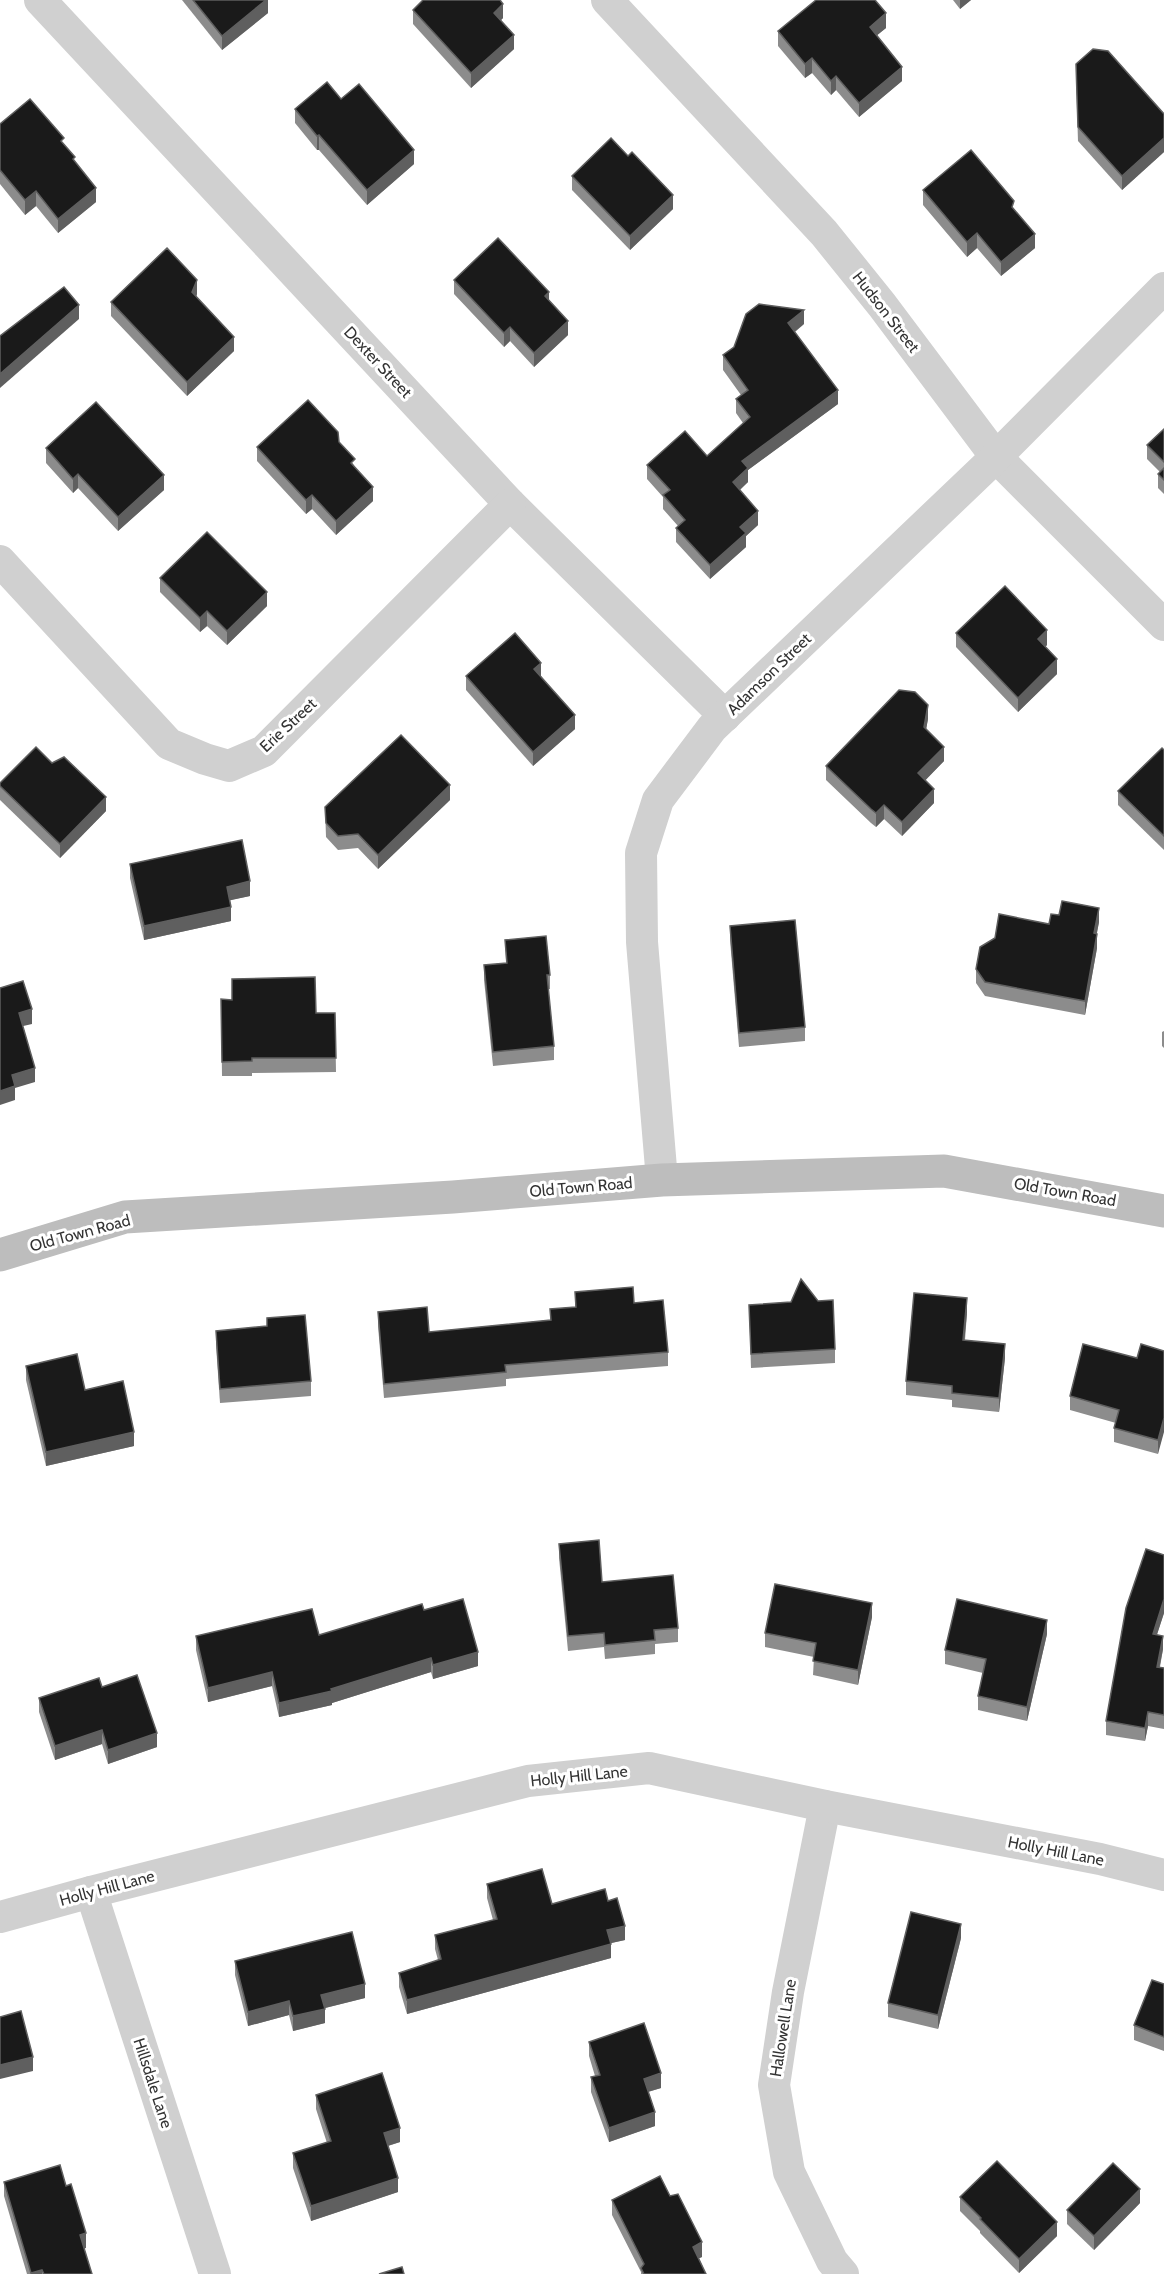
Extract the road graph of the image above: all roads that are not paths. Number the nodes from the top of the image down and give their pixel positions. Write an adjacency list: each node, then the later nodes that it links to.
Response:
1 (40, 0): 5 (street, Dexter Street)
2 (607, 0): 4 (street, Hudson Street)
3 (1164, 288): 4 (street, Adamson Street)
4 (996, 456): 7 (street, Hudson Street); 8 (street, Adamson Street)
5 (510, 504): 6 (street, Erie Street); 8 (street, Dexter Street)
6 (0, 561)
7 (1164, 625)
8 (725, 716): 9 (street, Adamson Street)
9 (662, 1180): 10 (main road, Old Town Road); 11 (main road, Old Town Road)
10 (1164, 1211)
11 (0, 1255)
12 (825, 1806): 13 (street, Holly Hill Lane); 14 (street, Holly Hill Lane); 17 (street, Hallowell Lane)
13 (1164, 1875)
14 (91, 1892): 15 (street, Holly Hill Lane); 16 (street, Hillsdale Lane)
15 (0, 1917)
16 (215, 2274)
17 (843, 2274)

